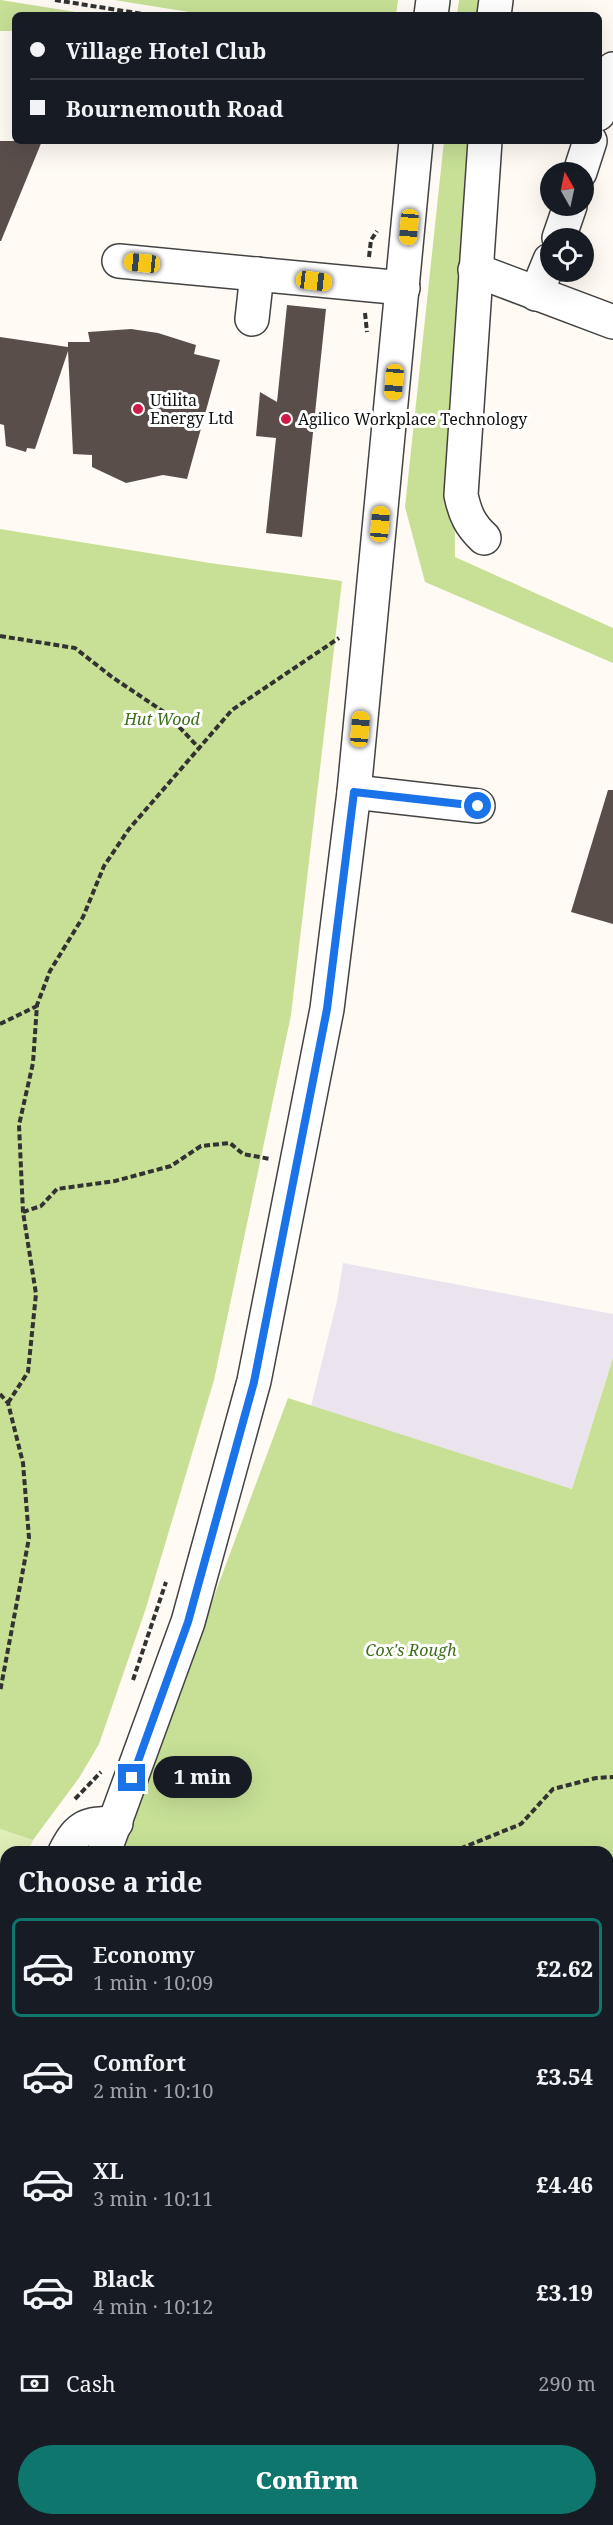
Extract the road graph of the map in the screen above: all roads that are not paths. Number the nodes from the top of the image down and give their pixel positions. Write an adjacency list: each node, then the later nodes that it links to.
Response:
1 (613, 69): 2 (street)
2 (602, 102)
3 (416, 144): 11 (street)
4 (485, 144): 8 (street)
5 (589, 144): 6 (street)
6 (583, 162)
7 (119, 261): 9 (street)
8 (475, 270): 12 (street); 15 (street)
9 (257, 274): 11 (street); 13 (street)
10 (542, 282): 12 (street)
11 (404, 288): 16 (street)
12 (537, 294): 14 (street)
13 (252, 320)
14 (613, 322)
15 (484, 538)
16 (354, 792): 17 (street); 18 (street)
17 (478, 806)
18 (116, 1823): 19 (street); 20 (street)
19 (68, 1846)
20 (106, 1846)

